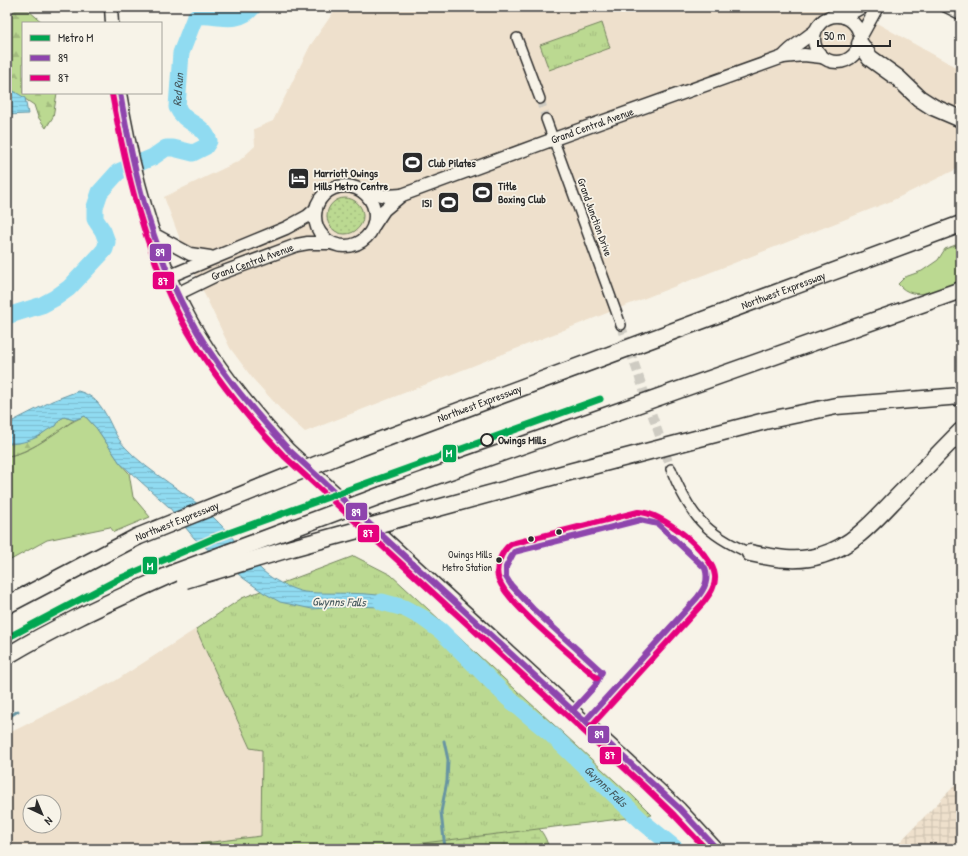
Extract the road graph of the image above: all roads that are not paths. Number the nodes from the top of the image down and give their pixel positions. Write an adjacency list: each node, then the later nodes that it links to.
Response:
1 (111, 7): 7 (street)
2 (862, 7): 6 (street, Grand Central Avenue)
3 (877, 7): 10 (street, Grand Central Avenue)
4 (945, 7): 5 (street)
5 (961, 15)
6 (844, 17): 8 (street, Grand Central Avenue); 10 (street)
7 (112, 22)
8 (815, 31): 11 (street, Grand Central Avenue); 12 (street)
9 (517, 38): 14 (street)
10 (860, 40): 12 (street, Grand Central Avenue); 16 (highway)
11 (783, 57): 12 (street, Grand Central Avenue); 17 (street, Grand Central Avenue)
12 (822, 57)
13 (120, 94): 23 (street)
14 (540, 99)
15 (546, 118): 17 (street, Grand Junction Drive)
16 (961, 119)
17 (554, 138): 19 (street, Grand Central Avenue); 29 (street, Grand Junction Drive)
18 (362, 191): 19 (street, Grand Central Avenue); 20 (street, Grand Central Avenue); 22 (street)
19 (402, 195): 22 (street, Grand Central Avenue)
20 (316, 209): 24 (street); 25 (street, Grand Central Avenue)
21 (961, 224): 35 (highway, Northwest Expressway, bridge)
22 (374, 225): 24 (street, Grand Central Avenue)
23 (155, 235): 25 (street); 26 (street)
24 (330, 243): 28 (street, Grand Central Avenue)
25 (213, 257): 26 (street, Grand Central Avenue)
26 (170, 276): 28 (street)
27 (961, 290): 34 (highway, bridge)
28 (177, 294): 37 (street)
29 (621, 325)
30 (961, 396): 34 (highway, bridge)
31 (961, 431): 33 (highway)
32 (671, 468): 33 (street)
33 (750, 553)
34 (181, 576): 36 (highway)
35 (7, 605)
36 (7, 656)
37 (717, 849)

